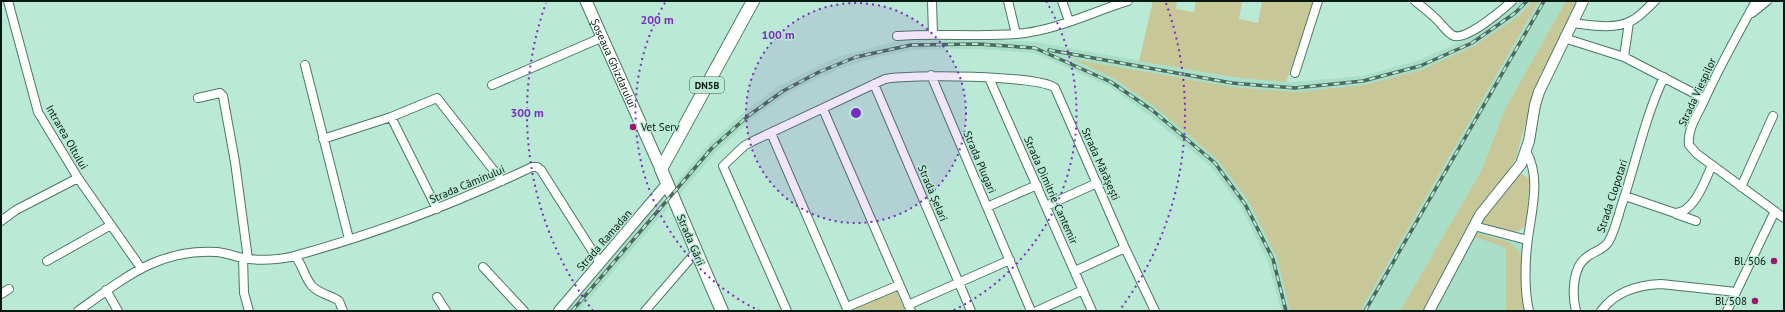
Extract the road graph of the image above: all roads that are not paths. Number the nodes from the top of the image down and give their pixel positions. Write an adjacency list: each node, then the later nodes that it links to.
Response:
1 (8, 1): 43 (street, Intrarea Oltului)
2 (586, 1): 23 (main road, Șoseaua Ghizdarului)
3 (753, 1): 42 (main road, DN5B)
4 (932, 1): 20 (street)
5 (1008, 1): 21 (street)
6 (1062, 1): 17 (street)
7 (1128, 1): 15 (street)
8 (1318, 1): 27 (street)
9 (1415, 1): 10 (street)
10 (1512, 1)
11 (1583, 1): 19 (street)
12 (1655, 1): 18 (street)
13 (1756, 1): 16 (street, Strada Viespilor)
14 (1768, 1): 16 (street, Strada Viespilor)
15 (1119, 2): 17 (street)
16 (1747, 17): 34 (street, Strada Viespilor)
17 (1069, 21): 21 (street)
18 (1629, 22): 19 (street); 25 (street)
19 (1572, 23): 24 (street)
20 (933, 34): 21 (street); 22 (street)
21 (1016, 34)
22 (897, 36)
23 (603, 37): 32 (street); 42 (main road, Șoseaua Ghizdarului)
24 (1564, 38): 25 (street); 40 (street)
25 (1624, 57): 29 (street)
26 (305, 65): 39 (street)
27 (1295, 73)
28 (931, 75): 30 (street, Strada Mărășești); 31 (street); 51 (street, Strada Plugari)
29 (1664, 77): 34 (street); 49 (street, Strada Clopotari)
30 (989, 78): 45 (street, Strada Mărășești); 47 (street, Strada Dimitrie Cantemir)
31 (874, 84): 35 (street); 72 (street, Strada Șelari)
32 (492, 85)
33 (198, 98): 65 (street)
34 (1705, 99): 41 (street, Strada Viespilor)
35 (822, 109): 38 (street); 73 (street)
36 (1773, 116): 48 (street)
37 (391, 117): 39 (street); 44 (street); 52 (street)
38 (771, 133): 81 (street); 91 (street)
39 (323, 139): 60 (street)
40 (1526, 150): 59 (street); 61 (street)
41 (1712, 166): 48 (street, Strada Viespilor); 54 (street)
42 (661, 170): 46 (main road, Strada Gării)
43 (78, 178): 57 (street); 58 (street, Intrarea Oltului)
44 (502, 181): 52 (street, Strada Căminului); 68 (street, Strada Căminului)
45 (1097, 183): 50 (street); 62 (street, Strada Mărășești)
46 (667, 184): 63 (main road, Strada Gării); 68 (street, Strada Ramadan)
47 (1037, 185): 50 (street, Strada Dimitrie Cantemir); 51 (street)
48 (1741, 186): 53 (street, Strada Viespilor)
49 (1625, 196): 54 (street); 99 (street, Strada Clopotari)
50 (1046, 206): 71 (street, Strada Dimitrie Cantemir)
51 (987, 207): 66 (street, Strada Plugari)
52 (437, 209): 60 (street, Strada Căminului)
53 (1775, 211): 55 (street, Strada Viespilor); 77 (street)
54 (1675, 213): 56 (street)
55 (1784, 218)
56 (1696, 220)
57 (1, 221)
58 (111, 225): 67 (street); 70 (street, Intrarea Oltului)
59 (1474, 226): 61 (street); 97 (street)
60 (349, 239): 64 (street, Strada Căminului)
61 (1527, 240): 98 (street)
62 (1125, 248): 71 (street); 96 (street, Strada Mărășești)
63 (696, 252): 89 (street); 90 (main road, Strada Gării)
64 (295, 256): 65 (street, Strada Căminului); 85 (street)
65 (245, 258): 70 (street, Strada Căminului); 84 (street)
66 (1010, 260): 72 (street); 93 (street, Strada Plugari)
67 (47, 261)
68 (600, 263): 88 (street, Strada Ramadan)
69 (483, 267): 87 (street)
70 (141, 268): 75 (street, Strada Căminului)
71 (1075, 271): 76 (street, Strada Dimitrie Cantemir)
72 (959, 283): 80 (street); 92 (street, Strada Șelari)
73 (899, 285): 80 (street); 81 (street)
74 (9, 289): 78 (street)
75 (106, 290): 82 (street, Strada Căminului); 83 (street)
76 (1083, 290): 94 (street); 95 (street, Strada Dimitrie Cantemir)
77 (1736, 292): 100 (street); 101 (street)
78 (1, 294)
79 (437, 297): 86 (street)
80 (909, 308)
81 (848, 309)
82 (78, 311)
83 (118, 311)
84 (250, 311)
85 (343, 311)
86 (446, 311)
87 (524, 311)
88 (559, 311)
89 (645, 311)
90 (721, 311)
91 (787, 311)
92 (971, 311)
93 (1031, 311)
94 (1037, 311)
95 (1092, 311)
96 (1155, 311)
97 (1429, 311)
98 (1529, 311)
99 (1576, 311)
100 (1601, 311)
101 (1727, 311)

